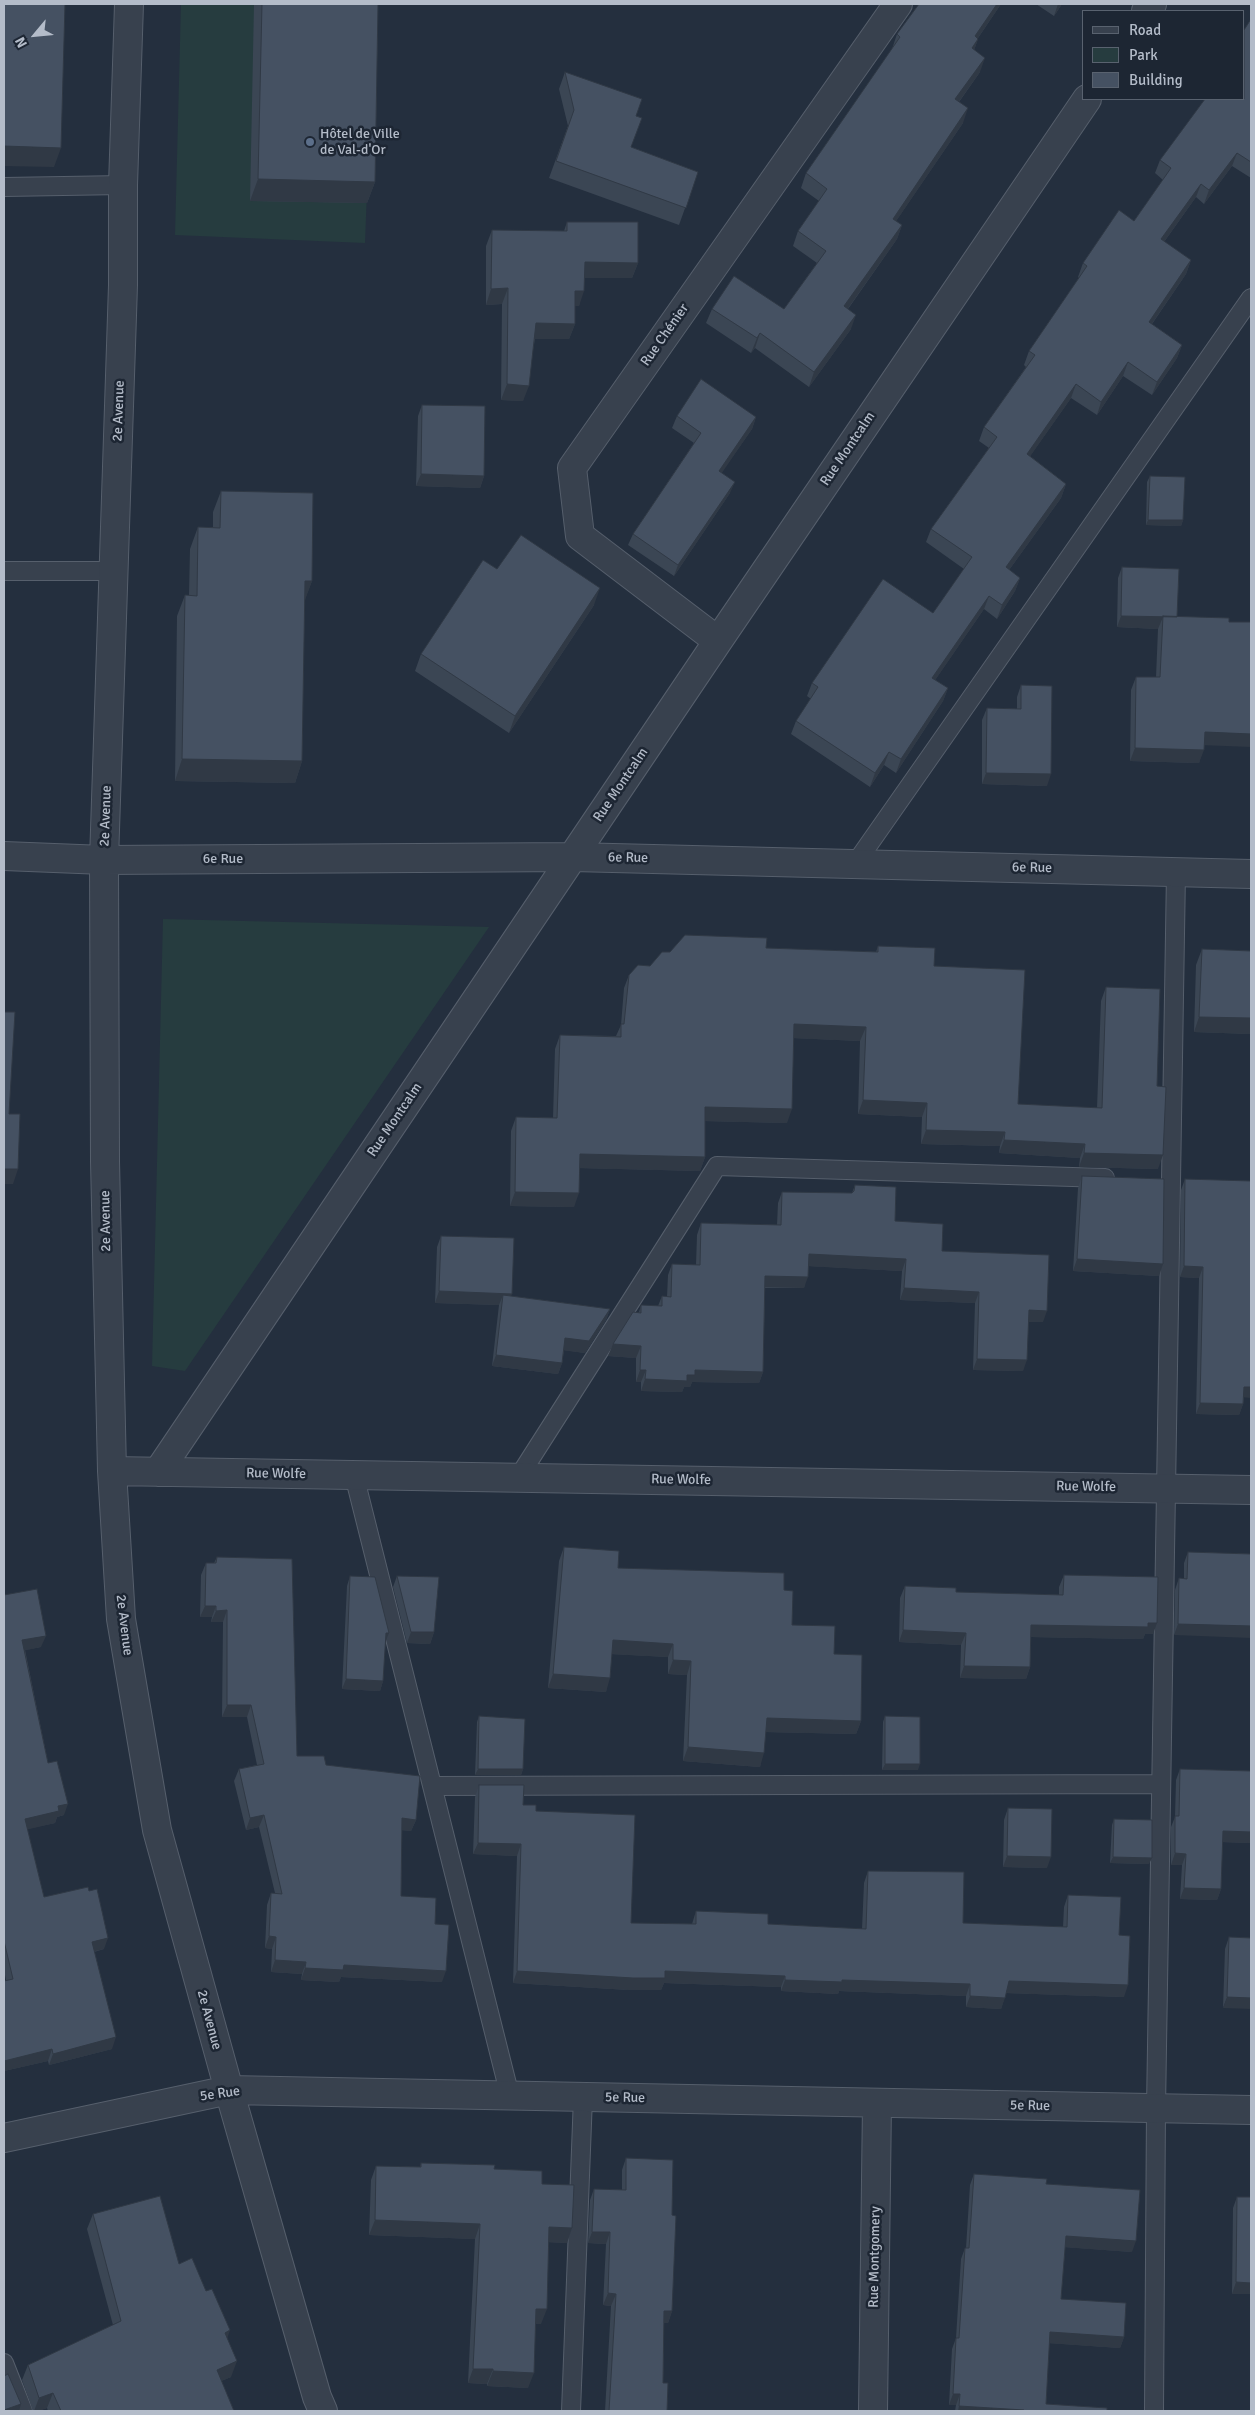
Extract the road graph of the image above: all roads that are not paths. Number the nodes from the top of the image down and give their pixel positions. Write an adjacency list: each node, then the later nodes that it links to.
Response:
1 (129, 4): 4 (street, 2e Avenue)
2 (898, 4): 9 (street, Rue Chénier)
3 (1086, 100): 9 (street, Rue Montcalm)
4 (123, 185): 5 (lane); 8 (street, 2e Avenue)
5 (4, 187)
6 (1251, 298): 13 (lane)
7 (4, 571): 8 (lane)
8 (115, 571): 12 (street, 2e Avenue)
9 (718, 641): 11 (street, Rue Montcalm)
10 (4, 856): 12 (street, 6e Rue)
11 (572, 857): 12 (street, 6e Rue); 13 (street, 6e Rue); 20 (street, Rue Montcalm)
12 (104, 860): 19 (street, 2e Avenue)
13 (855, 864): 14 (street, 6e Rue)
14 (1176, 872): 15 (street, 6e Rue); 18 (lane)
15 (1251, 874)
16 (1121, 1178): 22 (lane)
17 (1151, 1179): 18 (lane)
18 (1170, 1180): 23 (lane)
19 (112, 1471): 20 (street, Rue Wolfe); 27 (street, 2e Avenue)
20 (158, 1472): 21 (street, Rue Wolfe)
21 (354, 1475): 22 (street, Rue Wolfe); 26 (lane)
22 (518, 1478): 23 (street, Rue Wolfe)
23 (1165, 1488): 24 (street, Rue Wolfe); 25 (lane)
24 (1251, 1490)
25 (1160, 1784): 26 (lane); 31 (lane)
26 (433, 1786): 28 (lane)
27 (228, 2090): 28 (street, 5e Rue); 33 (street, 5e Rue); 35 (street, 2e Avenue)
28 (510, 2096): 29 (street, 5e Rue)
29 (583, 2097): 30 (street, 5e Rue); 38 (lane)
30 (877, 2103): 31 (street, 5e Rue); 39 (street, Rue Montgomery)
31 (1156, 2108): 32 (street, 5e Rue); 40 (lane)
32 (1251, 2110)
33 (4, 2138)
34 (4, 2363): 36 (lane)
35 (320, 2404): 37 (street)
36 (23, 2411)
37 (340, 2411)
38 (571, 2411)
39 (873, 2411)
40 (1154, 2411)

